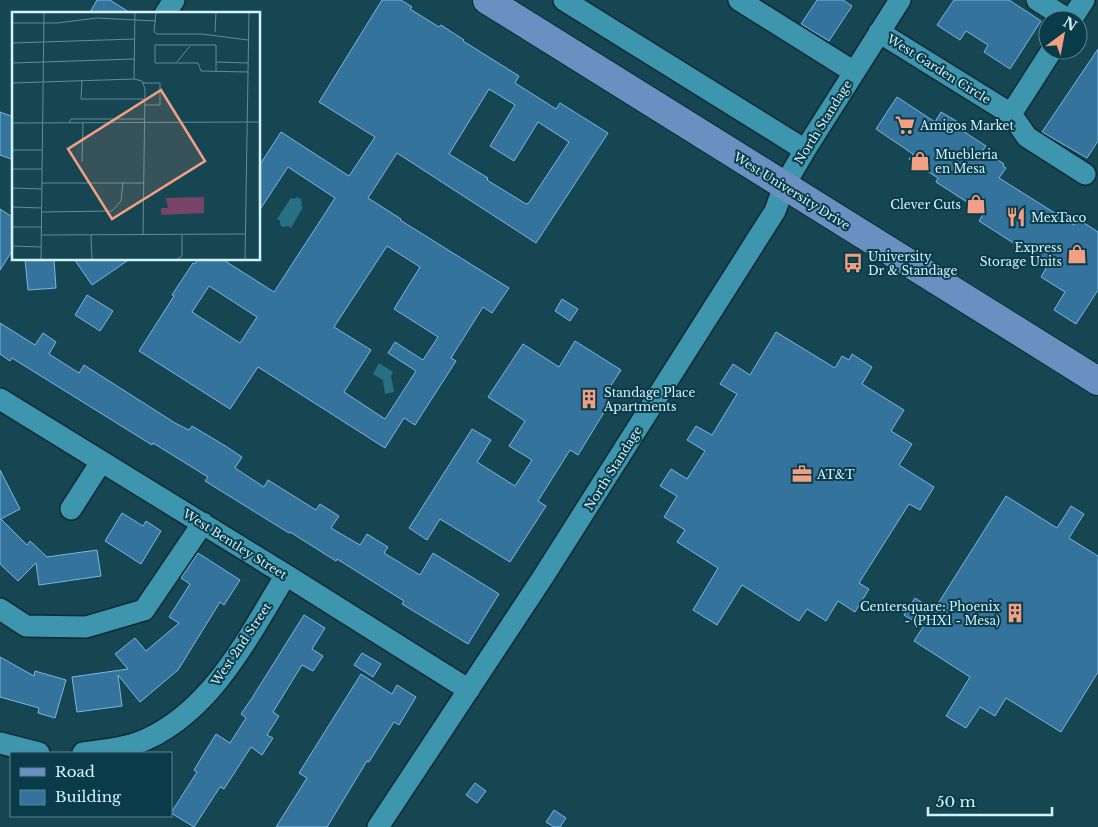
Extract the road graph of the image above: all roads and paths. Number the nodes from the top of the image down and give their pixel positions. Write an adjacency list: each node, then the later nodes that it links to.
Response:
1 (174, 0): 8 (street)
2 (487, 0): 15 (main road, West University Drive)
3 (564, 0): 13 (street)
4 (739, 0): 11 (street)
5 (900, 0): 9 (street, North Standage)
6 (1037, 0): 7 (street)
7 (1054, 10)
8 (166, 12)
9 (879, 32): 11 (street, North Standage); 12 (street, West Garden Circle)
10 (1046, 60): 12 (street)
11 (854, 72): 13 (street, North Standage)
12 (1012, 114): 14 (street)
13 (805, 150): 15 (street, North Standage)
14 (1085, 174)
15 (784, 186): 16 (main road, West University Drive); 23 (street, North Standage)
16 (1098, 381)
17 (0, 399): 18 (street, West Bentley Street)
18 (101, 462): 19 (street); 20 (street, West Bentley Street)
19 (71, 509)
20 (202, 524): 21 (street, West Bentley Street); 22 (street)
21 (286, 575): 23 (street, West Bentley Street); 25 (street, West 2nd Street)
22 (0, 610)
23 (469, 690): 28 (street, North Standage)
24 (0, 743): 26 (street)
25 (113, 751): 27 (street, West 2nd Street)
26 (35, 752)
27 (98, 752)
28 (378, 827)

